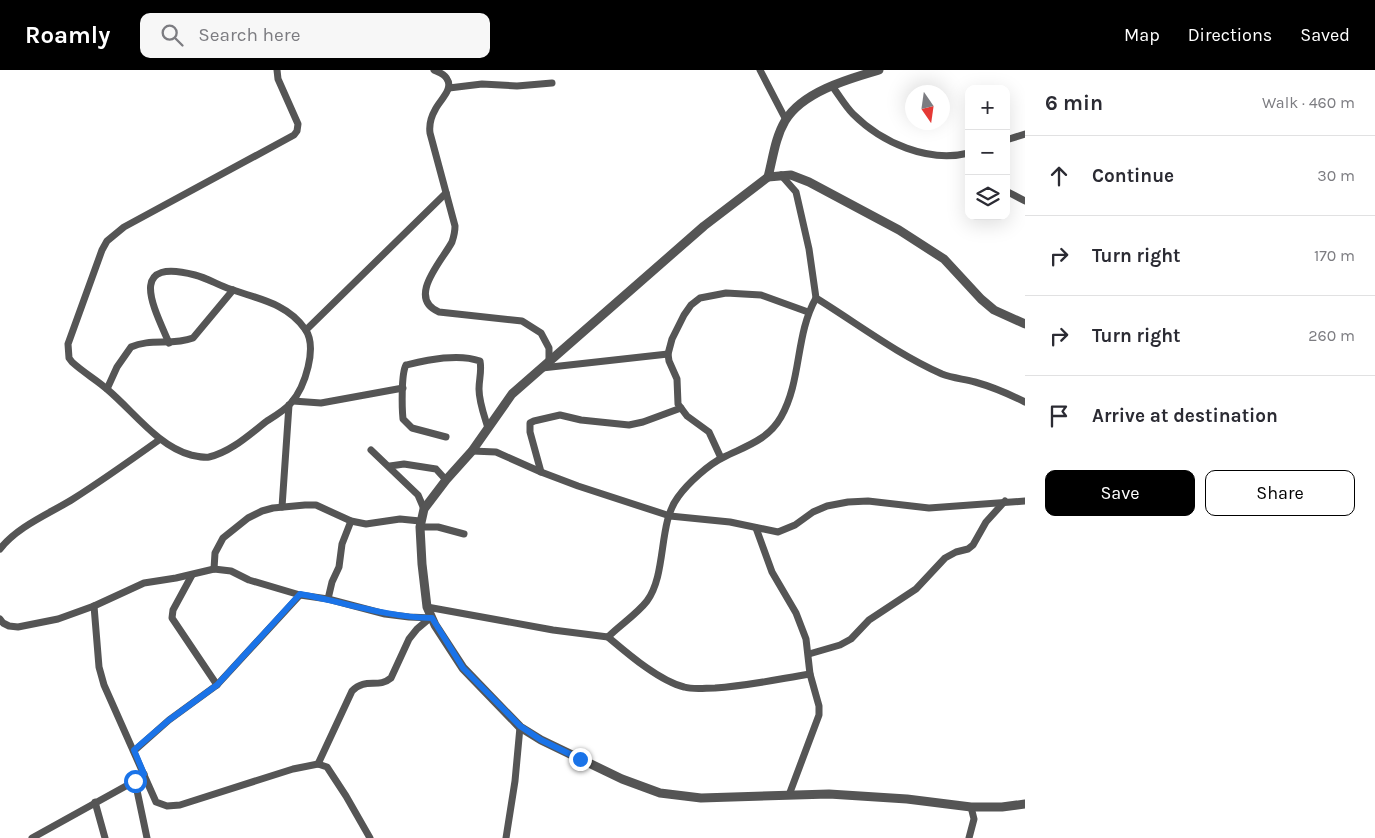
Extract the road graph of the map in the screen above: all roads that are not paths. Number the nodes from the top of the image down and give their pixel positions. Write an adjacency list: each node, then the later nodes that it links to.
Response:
1 (277, 70): 26 (street)
2 (434, 70): 7 (street)
3 (760, 70): 8 (street)
4 (879, 70): 6 (street)
5 (552, 83): 7 (street)
6 (832, 86): 8 (street); 11 (street)
7 (449, 88): 14 (street)
8 (786, 120): 13 (street)
9 (1025, 134): 10 (street)
10 (1010, 139)
11 (965, 154)
12 (781, 175): 13 (street); 18 (street); 20 (street)
13 (768, 177): 24 (street)
14 (446, 193): 21 (street); 24 (street)
15 (1010, 193): 16 (street)
16 (1025, 201)
17 (233, 290): 21 (street); 22 (street); 22 (street)
18 (816, 298): 19 (street); 27 (street)
19 (808, 312): 23 (street); 35 (street)
20 (1025, 324)
21 (306, 330): 28 (street)
22 (169, 343): 26 (street)
23 (668, 354): 24 (street); 29 (street)
24 (545, 365): 30 (street)
25 (403, 388): 28 (street); 30 (street); 31 (street)
26 (107, 389): 32 (street)
27 (1025, 402)
28 (291, 403): 32 (street); 41 (street)
29 (681, 408): 35 (street); 37 (street)
30 (488, 428): 34 (street)
31 (446, 437)
32 (159, 440): 48 (street)
33 (372, 450): 36 (street)
34 (472, 451): 37 (street); 38 (street)
35 (722, 458): 43 (street)
36 (390, 466): 38 (street); 42 (street)
37 (541, 472): 43 (street)
38 (446, 480): 42 (street)
39 (1025, 501): 40 (street)
40 (1005, 502): 46 (street); 58 (street)
41 (282, 507): 44 (street); 49 (street)
42 (424, 509): 45 (street)
43 (670, 516): 46 (street); 57 (street)
44 (352, 521): 45 (street); 52 (street)
45 (420, 524): 47 (street); 54 (street)
46 (756, 528): 58 (street)
47 (464, 534)
48 (0, 549)
49 (214, 569): 50 (street); 51 (street)
50 (192, 574): 53 (street); 60 (street)
51 (300, 594): 52 (street); 60 (street)
52 (328, 599): 56 (street)
53 (94, 606): 55 (street); 62 (street)
54 (427, 607): 56 (street); 57 (street)
55 (0, 619)
56 (433, 621): 61 (street); 63 (street)
57 (608, 637): 59 (street)
58 (809, 654): 59 (street)
59 (810, 674): 66 (street)
60 (217, 685): 62 (street)
61 (520, 726): 66 (street); 74 (street)
62 (134, 750): 64 (street)
63 (318, 764): 64 (street); 73 (street)
64 (144, 774): 65 (street)
65 (135, 781): 67 (street); 72 (street)
66 (789, 795): 69 (street)
67 (95, 802): 70 (street); 71 (street)
68 (1025, 804): 69 (street)
69 (971, 807): 75 (street)
70 (32, 838)
71 (105, 838)
72 (147, 838)
73 (370, 838)
74 (506, 838)
75 (969, 838)

